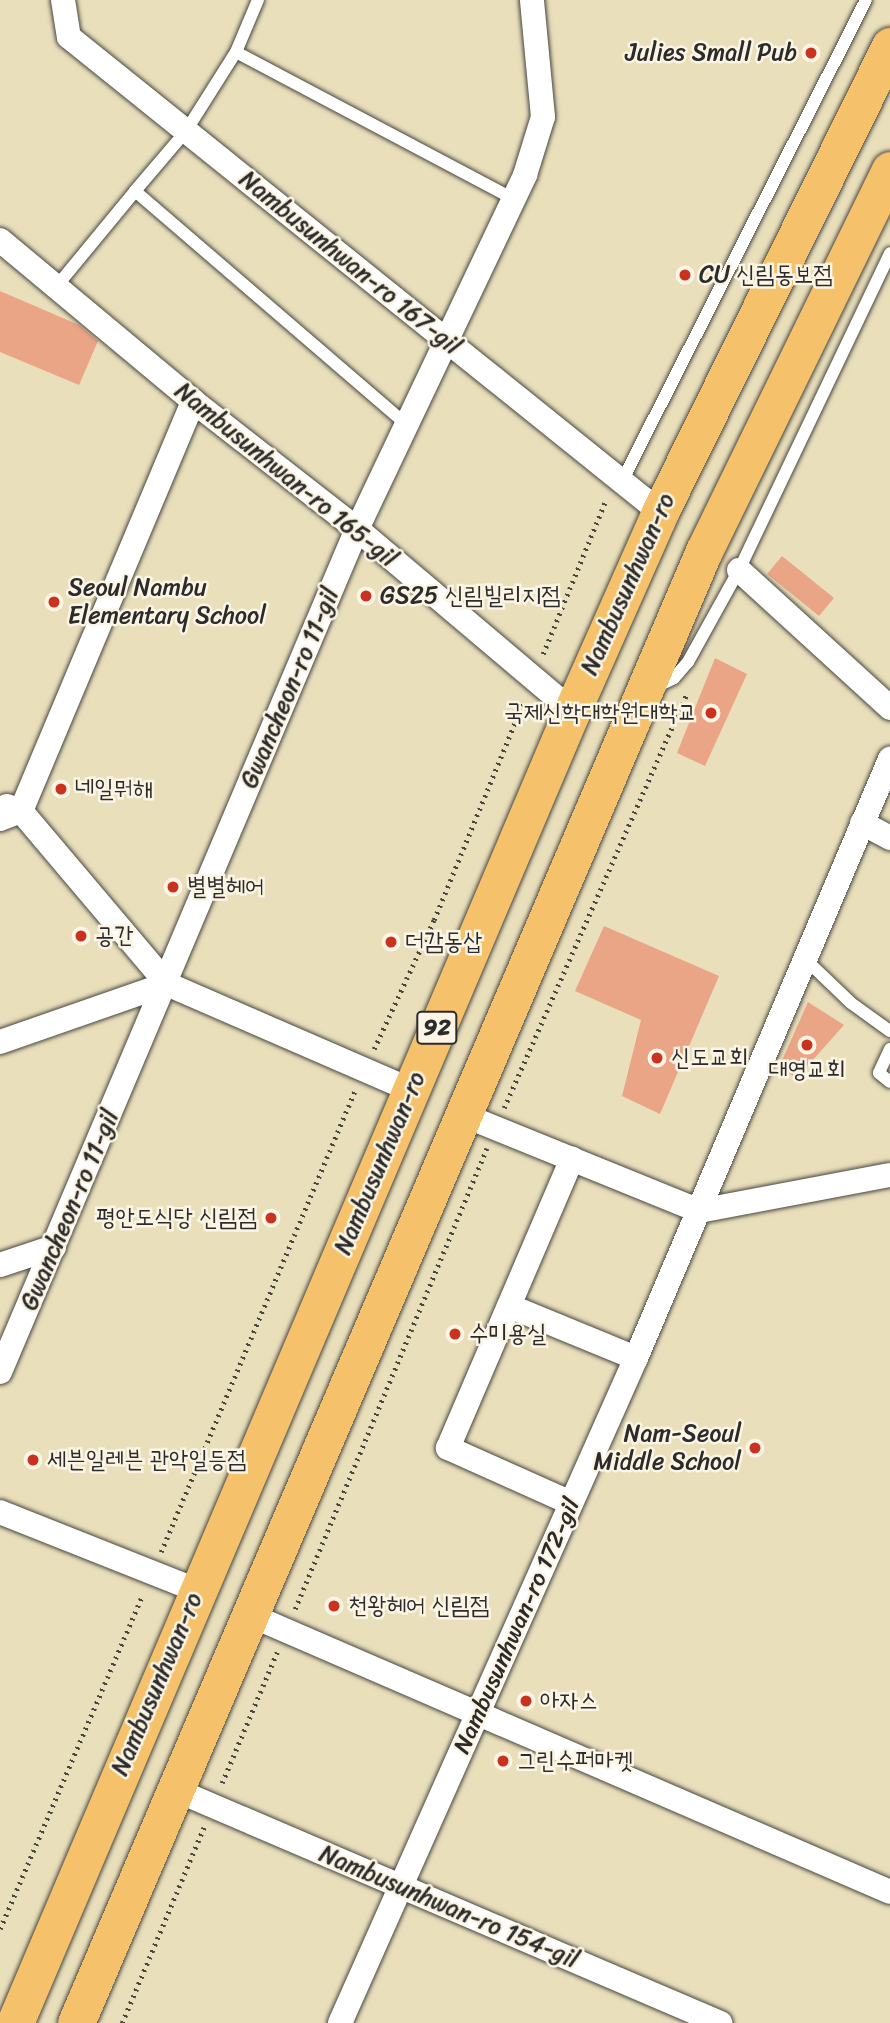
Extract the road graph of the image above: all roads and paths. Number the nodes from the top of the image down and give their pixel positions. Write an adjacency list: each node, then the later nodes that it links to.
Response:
1 (63, 0): 7 (street, Nambusunhwan-ro 167-gil)
2 (258, 0): 6 (lane)
3 (531, 0): 10 (street, Gwancheon-ro 11-gil)
4 (866, 0): 17 (lane)
5 (890, 46): 18 (main road, Nambusunhwan-ro / 92)
6 (236, 52): 7 (lane); 10 (lane)
7 (186, 131): 9 (lane); 14 (street, Nambusunhwan-ro 167-gil)
8 (890, 170): 22 (main road, 92)
9 (135, 191): 13 (lane); 16 (lane)
10 (514, 199): 14 (street, Gwancheon-ro 11-gil)
11 (0, 240): 13 (street, Nambusunhwan-ro 165-gil)
12 (890, 253): 20 (lane)
13 (56, 287): 15 (street, Nambusunhwan-ro 165-gil)
14 (446, 341): 16 (street, Gwancheon-ro 11-gil); 17 (street, Nambusunhwan-ro 167-gil)
15 (193, 401): 19 (street, Nambusunhwan-ro 165-gil); 26 (street)
16 (406, 424): 19 (street, Gwancheon-ro 11-gil)
17 (619, 479): 18 (street, Nambusunhwan-ro 167-gil); 21 (path)
18 (660, 512): 24 (main road, Nambusunhwan-ro / 92)
19 (357, 529): 21 (street, Nambusunhwan-ro 165-gil); 30 (street, Gwancheon-ro 11-gil)
20 (739, 570): 22 (lane); 23 (street)
21 (533, 678): 24 (street, Nambusunhwan-ro 165-gil); 34 (path)
22 (646, 689): 37 (main road, 92)
23 (890, 708)
24 (572, 711): 36 (main road, Nambusunhwan-ro / 92)
25 (890, 759): 27 (street, Nambusunhwan-ro 172-gil)
26 (7, 811): 30 (street)
27 (862, 823): 28 (street); 29 (street, Nambusunhwan-ro 172-gil)
28 (890, 838)
29 (803, 957): 31 (lane); 40 (street, Nambusunhwan-ro 172-gil)
30 (167, 984): 32 (street); 34 (street); 41 (street, Gwancheon-ro 11-gil)
31 (890, 1031)
32 (0, 1042)
33 (890, 1049): 35 (lane)
34 (364, 1070): 36 (street); 48 (path)
35 (890, 1082)
36 (411, 1090): 49 (main road, Nambusunhwan-ro / 92)
37 (463, 1115): 38 (street); 50 (main road, 92)
38 (572, 1158): 40 (street); 43 (street)
39 (890, 1175): 40 (street)
40 (699, 1211): 44 (street, Nambusunhwan-ro 172-gil)
41 (54, 1247): 42 (street); 45 (street, Gwancheon-ro 11-gil)
42 (0, 1265)
43 (509, 1306): 44 (street); 46 (street)
44 (636, 1358): 46 (street, Nambusunhwan-ro 172-gil)
45 (0, 1372)
46 (571, 1503): 51 (street, Nambusunhwan-ro 172-gil)
47 (0, 1512): 48 (street)
48 (152, 1573): 49 (street); 55 (path)
49 (196, 1590): 56 (main road, Nambusunhwan-ro / 92)
50 (250, 1615): 51 (street); 52 (main road, 92)
51 (477, 1716): 53 (street, Nambusunhwan-ro 172-gil); 54 (street)
52 (178, 1791): 53 (street, Nambusunhwan-ro 154-gil); 57 (main road, 92)
53 (401, 1886): 58 (street, Nambusunhwan-ro 172-gil); 59 (street, Nambusunhwan-ro 154-gil)
54 (890, 1892)
55 (0, 1929)
56 (15, 2023)
57 (76, 2023)
58 (340, 2023)
59 (720, 2023)

